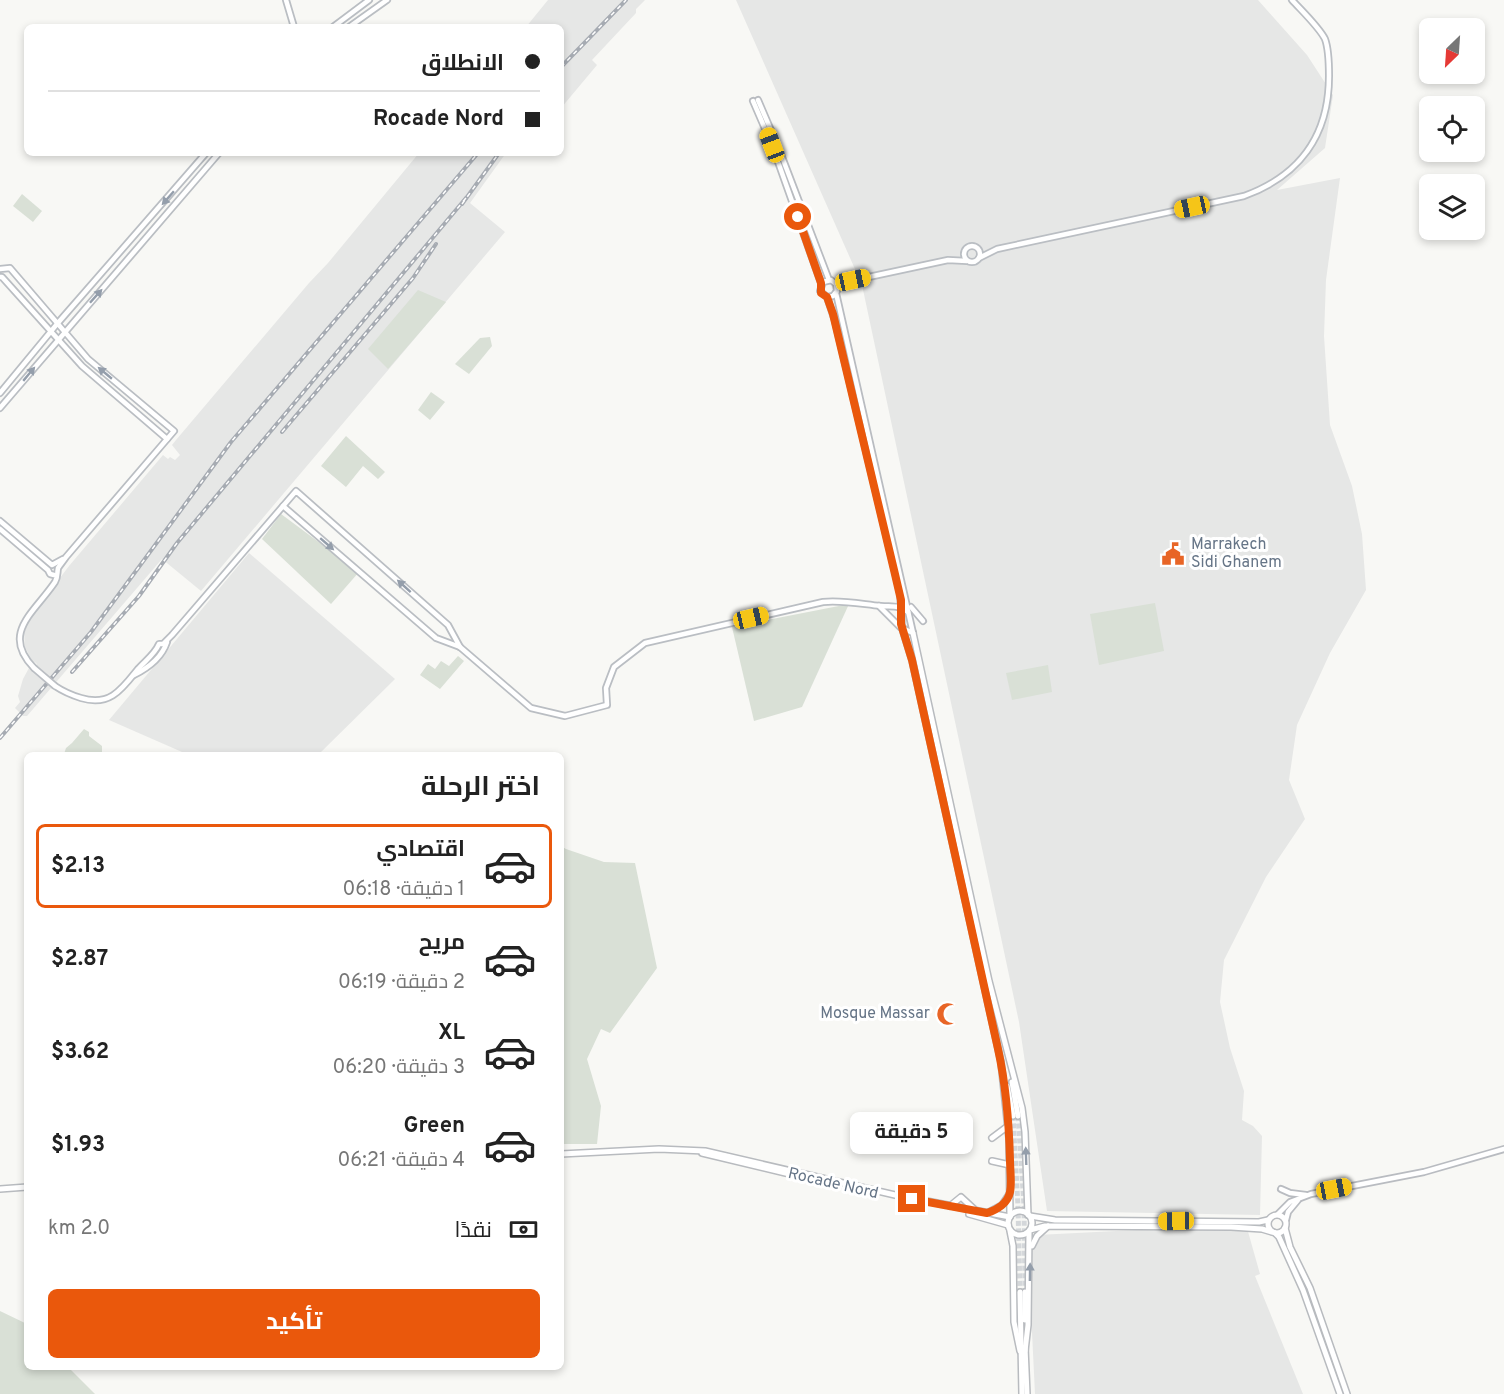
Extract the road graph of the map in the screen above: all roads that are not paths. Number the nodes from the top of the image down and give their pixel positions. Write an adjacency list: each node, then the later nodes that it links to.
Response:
1 (286, 0): 5 (street)
2 (369, 0): 6 (street)
3 (387, 0): 7 (street)
4 (1292, 0): 13 (street)
5 (293, 24)
6 (337, 24)
7 (353, 24)
8 (755, 100): 9 (street)
9 (777, 150): 20 (street); 21 (street)
10 (203, 156): 25 (street, one-way to 25)
11 (216, 156): 27 (street, one-way to 11)
12 (978, 249): 13 (street); 14 (street); 15 (street)
13 (997, 249): 15 (street)
14 (965, 251): 16 (street); 17 (street)
15 (979, 258): 17 (street)
16 (948, 260): 17 (street); 22 (street)
17 (968, 261)
18 (0, 269): 25 (street)
19 (0, 277): 26 (street)
20 (829, 280): 21 (street); 22 (street)
21 (821, 283): 24 (street)
22 (836, 284): 23 (street)
23 (836, 293): 24 (street); 36 (street)
24 (827, 297): 38 (street)
25 (57, 324): 26 (street); 27 (street)
26 (50, 332): 28 (street); 29 (street)
27 (64, 332): 28 (street); 31 (street, one-way to 27)
28 (57, 340): 30 (street, one-way to 28); 31 (street)
29 (0, 393)
30 (0, 408)
31 (167, 439): 35 (street)
32 (283, 506): 43 (street); 44 (street, one-way to 44); 44 (street, one-way to 32)
33 (0, 521): 35 (street)
34 (0, 529): 35 (street)
35 (54, 569): 47 (street, bridge)
36 (908, 602): 39 (street); 40 (street)
37 (879, 606): 38 (street); 41 (street); 44 (street)
38 (901, 607): 39 (street); 41 (street)
39 (911, 614): 42 (street)
40 (923, 621)
41 (902, 628): 42 (street); 49 (highway)
42 (913, 633): 48 (highway)
43 (162, 647): 45 (street); 46 (street)
44 (460, 647)
45 (148, 659): 46 (street); 47 (street)
46 (142, 671): 47 (street)
47 (133, 676)
48 (1011, 1069): 49 (highway); 67 (highway, one-way to 48)
49 (1002, 1071): 50 (highway)
50 (1008, 1126): 51 (highway); 56 (highway)
51 (992, 1138)
52 (1504, 1149): 61 (street)
53 (692, 1150): 54 (highway, Rocade Nord); 63 (highway, Rocade Nord); 72 (highway, Rocade Nord)
54 (564, 1154)
55 (992, 1161): 56 (highway)
56 (1010, 1165): 60 (highway)
57 (24, 1187): 58 (highway)
58 (0, 1189)
59 (1281, 1189): 61 (street)
60 (1011, 1191): 65 (highway); 68 (highway)
61 (1306, 1195): 62 (street)
62 (1298, 1200): 66 (street); 70 (street)
63 (948, 1206): 64 (highway, Rocade Nord); 64 (highway)
64 (978, 1212): 65 (highway, Rocade Nord)
65 (987, 1213): 68 (highway, Rocade Nord)
66 (1278, 1214): 69 (highway); 70 (highway)
67 (1029, 1215): 68 (highway); 69 (highway); 74 (highway)
68 (1010, 1217): 72 (highway)
69 (1268, 1220): 75 (highway)
70 (1286, 1220): 73 (highway)
71 (1049, 1226): 74 (highway); 75 (highway); 76 (highway)
72 (1009, 1228): 74 (highway); 78 (highway)
73 (1285, 1228): 75 (highway); 82 (highway)
74 (1030, 1231): 76 (highway)
75 (1274, 1232): 81 (highway)
76 (1030, 1250): 78 (highway, one-way to 76)
77 (1023, 1292): 78 (highway)
78 (1023, 1351): 79 (highway); 80 (highway)
79 (1022, 1394)
80 (1027, 1394)
81 (1340, 1394)
82 (1347, 1394)

